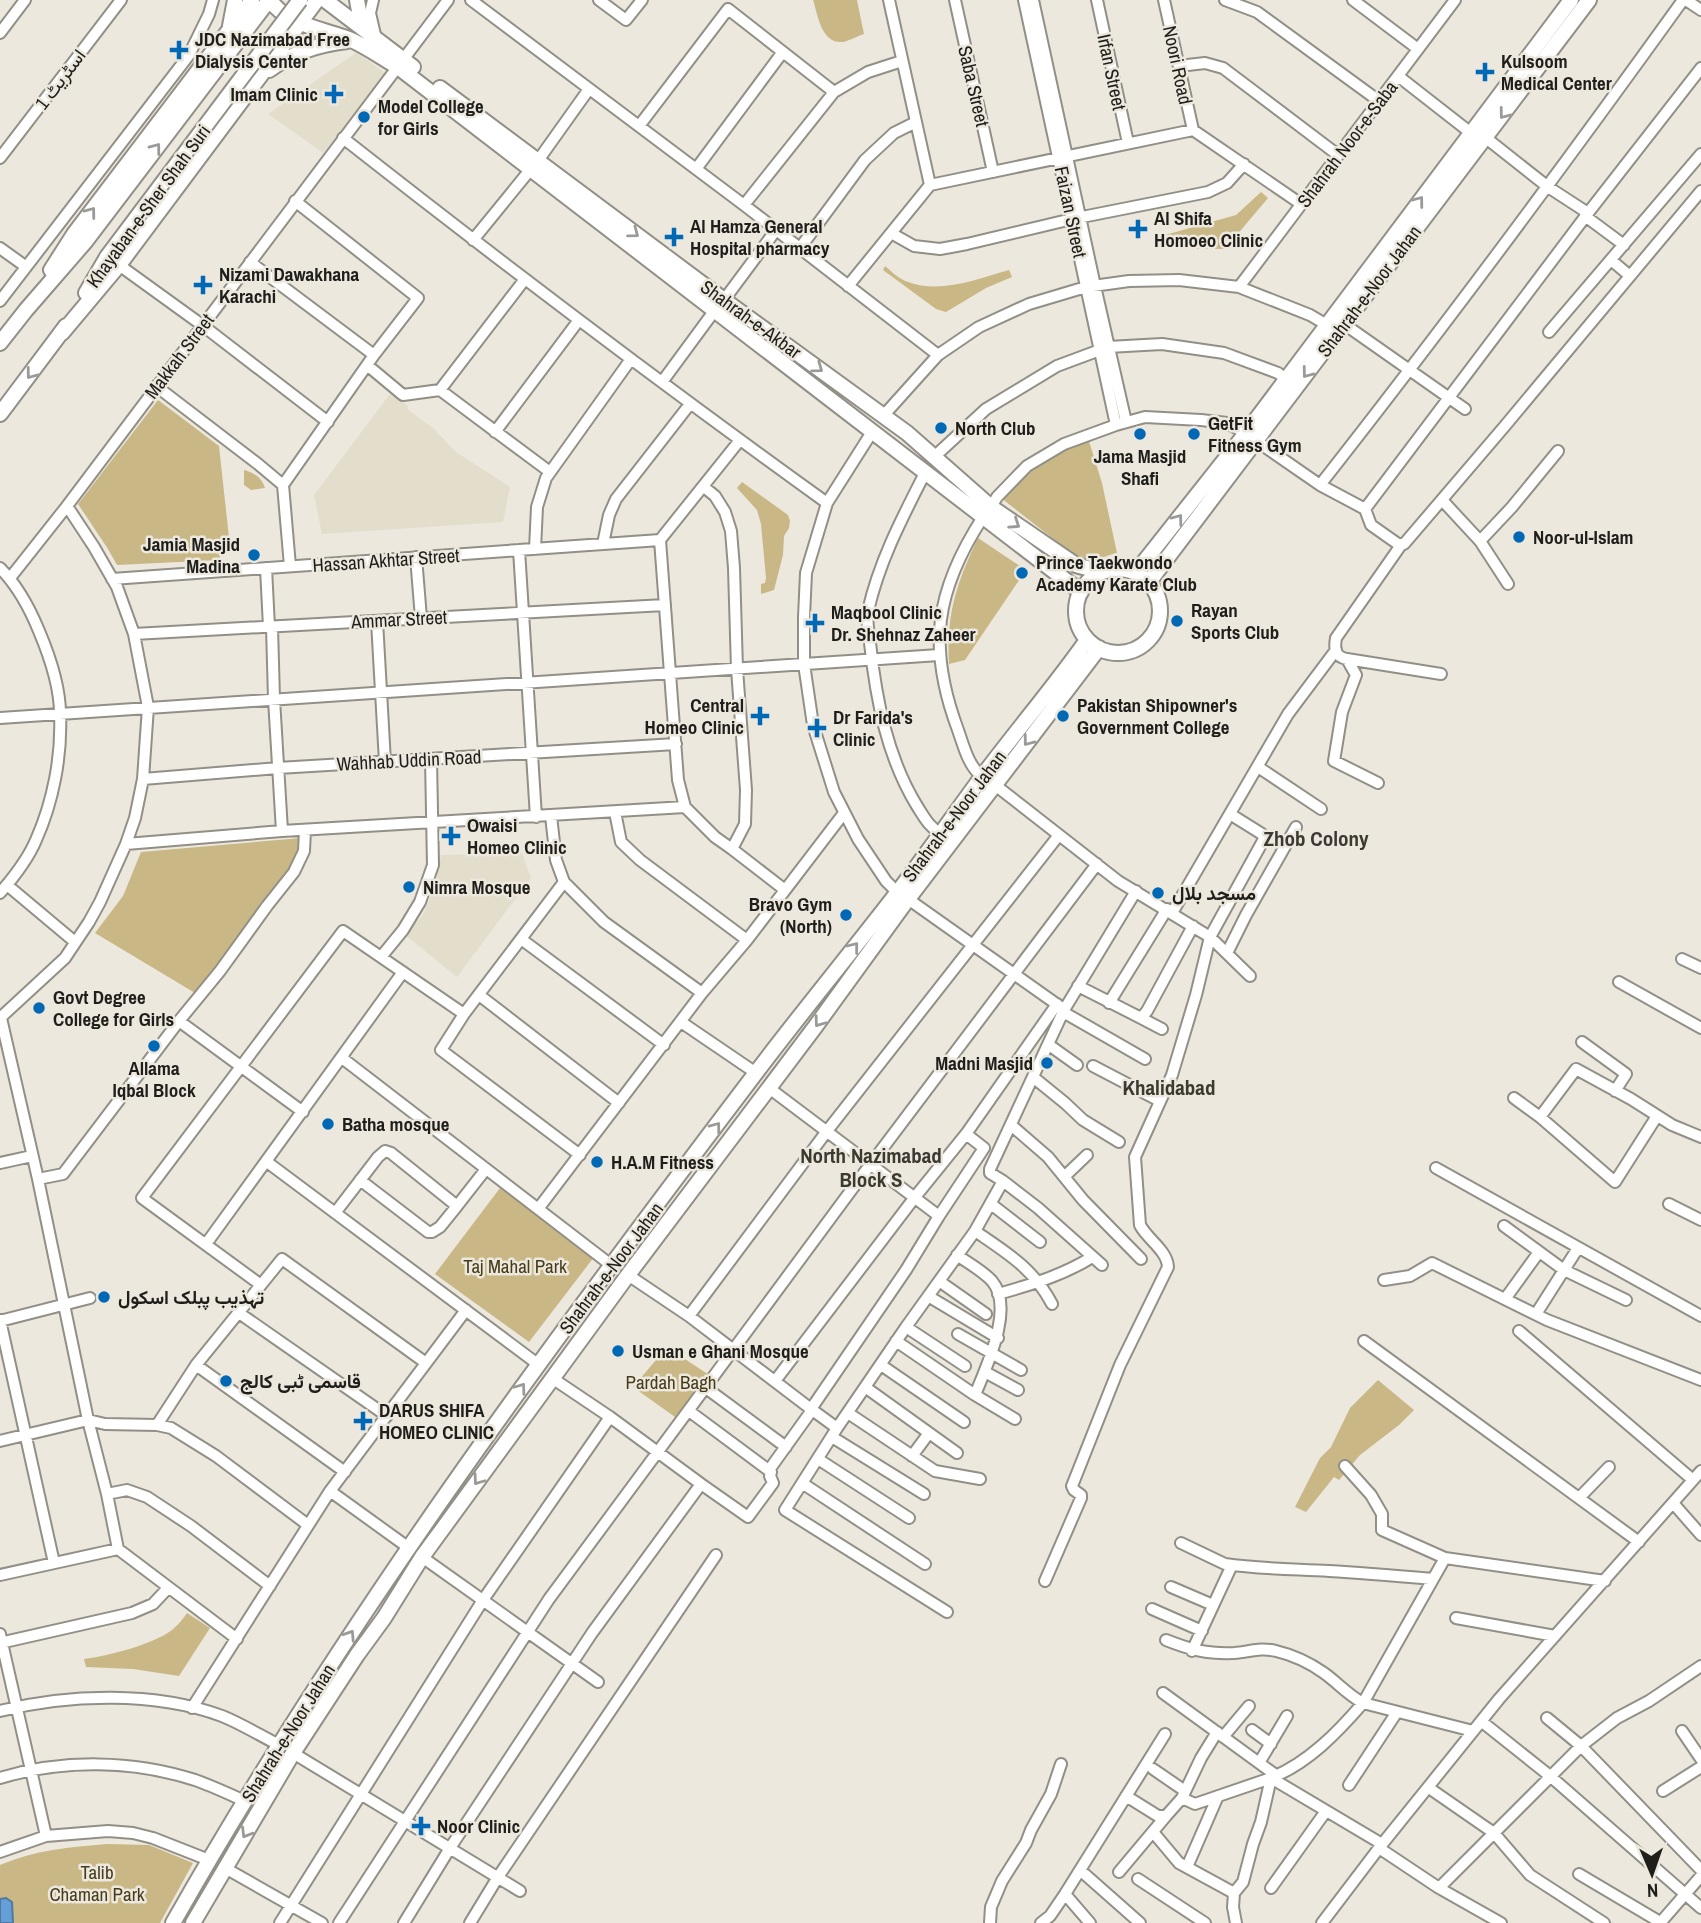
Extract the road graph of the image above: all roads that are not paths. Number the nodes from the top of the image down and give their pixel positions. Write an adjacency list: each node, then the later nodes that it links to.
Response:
1 (25, 0): 32 (street)
2 (121, 0): 54 (street, اسٹریٹ 1)
3 (213, 0): 79 (street)
4 (235, 0): 31 (main road)
5 (252, 0): 31 (main road)
6 (269, 0): 29 (main road); 88 (main road, Khayaban-e-Sher Shah Suri, one-way to 6)
7 (300, 0): 77 (main road, Khayaban-e-Sher Shah Suri, bridge)
8 (317, 0): 29 (main road)
9 (325, 0): 30 (main road)
10 (357, 0): 30 (main road)
11 (373, 0): 34 (street)
12 (448, 0): 39 (street, Makkah Street)
13 (471, 0): 44 (street)
14 (600, 0): 15 (street)
15 (642, 0)
16 (889, 0): 38 (street)
17 (955, 0): 61 (street, Saba Street)
18 (1024, 0): 57 (street, Faizan Street)
19 (1033, 0): 57 (street, Faizan Street)
20 (1097, 0): 53 (street, Irfan Street)
21 (1164, 0): 40 (street, Noori Road)
22 (1353, 0): 36 (street)
23 (1455, 0): 36 (street, Shahrah Noor-e-Saba)
24 (1571, 0): 33 (main road, Shahrah-e-Noor Jahan)
25 (1589, 0): 33 (main road, Shahrah-e-Noor Jahan)
26 (1685, 0): 28 (street); 63 (street)
27 (1228, 1): 46 (street)
28 (1701, 10)
29 (300, 22): 35 (main road); 43 (main road)
30 (362, 28): 34 (main road)
31 (229, 30): 88 (main road, one-way to 31)
32 (0, 33)
33 (1554, 34): 50 (main road, Shahrah-e-Noor Jahan); 52 (main road, Shahrah-e-Noor Jahan, one-way to 52)
34 (376, 39): 39 (main road)
35 (352, 40): 39 (main road); 43 (main road)
36 (1418, 49): 42 (street, Shahrah Noor-e-Saba)
37 (782, 53): 45 (street); 48 (street); 60 (street)
38 (902, 61): 45 (street); 47 (street)
39 (401, 64): 51 (street, Makkah Street); 59 (main road, Shahrah-e-Akbar)
40 (1179, 66): 49 (street, Noori Road); 56 (street)
41 (1701, 68): 68 (street)
42 (1398, 76): 46 (street, Shahrah Noor-e-Saba); 50 (street)
43 (259, 77): 77 (main road)
44 (589, 89): 48 (street); 59 (street)
45 (834, 92): 67 (street)
46 (1379, 101): 56 (street, Shahrah Noor-e-Saba)
47 (916, 122): 62 (street); 75 (street)
48 (639, 126): 60 (street)
49 (1193, 130): 53 (street); 58 (street)
50 (1471, 133): 85 (main road, Shahrah-e-Noor Jahan, one-way to 50)
51 (343, 138): 65 (street, Makkah Street); 72 (street)
52 (1486, 138): 63 (street); 85 (main road, Shahrah-e-Noor Jahan)
53 (1128, 143): 57 (street)
54 (1, 154)
55 (1701, 154): 73 (street)
56 (1338, 155): 66 (street, Shahrah Noor-e-Saba)
57 (1064, 157): 61 (street); 69 (street, Faizan Street)
58 (1244, 164): 66 (street); 69 (street)
59 (534, 166): 72 (street); 87 (main road, Shahrah-e-Akbar)
60 (696, 169): 67 (street)
61 (993, 172): 62 (street)
62 (930, 186): 71 (street)
63 (1548, 187): 68 (street); 100 (street)
64 (1701, 191): 80 (street)
65 (295, 201): 78 (street, Makkah Street); 96 (street)
66 (1301, 204): 84 (street, Shahrah Noor-e-Saba)
67 (744, 205): 70 (street)
68 (1587, 215): 73 (street); 105 (street)
69 (1076, 218): 71 (street); 83 (street, Faizan Street)
70 (776, 230): 75 (street); 87 (street)
71 (891, 233): 82 (street)
72 (473, 240): 81 (street)
73 (1623, 245): 76 (street)
74 (0, 248): 79 (street)
75 (800, 248): 82 (street)
76 (1611, 260): 80 (street); 93 (street)
77 (113, 261): 91 (street); 108 (main road, Khayaban-e-Sher Shah Suri, one-way to 108)
78 (250, 262): 91 (street, Makkah Street); 96 (street)
79 (25, 266): 86 (street)
80 (1630, 276): 123 (street)
81 (525, 279): 89 (street); 104 (street)
82 (848, 286): 97 (street)
83 (1090, 286): 84 (street); 95 (street, Faizan Street); 97 (street)
84 (1239, 287): 92 (street)
85 (1355, 298): 90 (main road, Shahrah-e-Noor Jahan); 92 (main road, Shahrah-e-Noor Jahan)
86 (0, 302)
87 (719, 305): 102 (street); 109 (main road, Shahrah-e-Akbar, one-way to 109); 113 (main road, Shahrah-e-Akbar)
88 (26, 310): 94 (main road, Khayaban-e-Sher Shah Suri)
89 (579, 320): 98 (street); 112 (street)
90 (1344, 324): 100 (street); 114 (main road, Shahrah-e-Noor Jahan, one-way to 114)
91 (202, 325): 103 (street, Makkah Street); 110 (street)
92 (1327, 326): 101 (main road, Shahrah-e-Noor Jahan)
93 (1549, 332)
94 (0, 343)
95 (1104, 349): 101 (street); 111 (street, Faizan Street); 117 (street)
96 (374, 355): 99 (street)
97 (938, 355): 109 (street)
98 (631, 359): 102 (street); 118 (street)
99 (368, 365): 104 (street); 110 (street)
100 (1409, 371): 105 (street); 121 (street)
101 (1286, 379): 114 (main road, Shahrah-e-Noor Jahan)
102 (662, 382): 106 (street)
103 (156, 386): 120 (street); 125 (street, Makkah Street)
104 (440, 390): 112 (street)
105 (1449, 397): 107 (street); 126 (street)
106 (690, 404): 115 (street); 130 (street)
107 (1465, 408)
108 (0, 414)
109 (884, 415): 117 (main road, Shahrah-e-Akbar)
110 (328, 422): 120 (street)
111 (1121, 423): 114 (street); 127 (street)
112 (495, 432): 118 (street)
113 (872, 432): 119 (main road, Shahrah-e-Akbar); 124 (street)
114 (1250, 437): 121 (street); 139 (main road, Shahrah-e-Noor Jahan, one-way to 114); 142 (main road, Shahrah-e-Noor Jahan)
115 (740, 440): 122 (street); 124 (street)
116 (1558, 451): 129 (street)
117 (934, 457): 127 (main road, Shahrah-e-Akbar)
118 (550, 472): 132 (street)
119 (925, 473): 127 (main road, Shahrah-e-Akbar); 154 (street)
120 (283, 485): 135 (street)
121 (1320, 485): 126 (street)
122 (704, 487): 128 (street); 157 (street)
123 (1442, 500): 129 (street); 131 (street)
124 (827, 503): 156 (street)
125 (67, 506): 140 (street, Makkah Street); 141 (street)
126 (1365, 509): 131 (street)
127 (987, 512): 138 (main road, Shahrah-e-Akbar, one-way to 138); 144 (main road, Shahrah-e-Akbar); 153 (street)
128 (660, 540): 130 (street, Hassan Akhtar Street); 145 (street)
129 (1480, 541): 143 (street)
130 (603, 544): 132 (street, Hassan Akhtar Street)
131 (1401, 545): 152 (street)
132 (535, 549): 133 (street, Hassan Akhtar Street)
133 (519, 550): 134 (street, Hassan Akhtar Street); 146 (street)
134 (416, 558): 135 (street, Hassan Akhtar Street); 147 (street)
135 (290, 566): 137 (street, Hassan Akhtar Street)
136 (0, 568): 140 (street)
137 (266, 568): 141 (street, Hassan Akhtar Street); 149 (street)
138 (1101, 572): 139 (main road); 144 (main road)
139 (1136, 572): 142 (main road)
140 (10, 578): 164 (street)
141 (112, 579): 150 (street)
142 (1149, 582): 151 (main road)
143 (1508, 583)
144 (1081, 592): 151 (main road)
145 (665, 604): 146 (street, Ammar Street); 158 (street)
146 (524, 612): 147 (street, Ammar Street); 160 (street)
147 (421, 618): 148 (street, Ammar Street)
148 (377, 621): 149 (street, Ammar Street); 161 (street)
149 (270, 627): 150 (street, Ammar Street); 162 (street)
150 (134, 634): 163 (street)
151 (1093, 644): 172 (main road, Shahrah-e-Noor Jahan); 175 (main road, Shahrah-e-Noor Jahan, one-way to 175)
152 (1336, 650): 155 (street); 170 (street)
153 (939, 655): 154 (street); 172 (street)
154 (872, 659): 156 (street); 187 (street)
155 (1348, 659): 159 (street); 174 (street)
156 (804, 664): 157 (street); 179 (street)
157 (737, 669): 158 (street); 190 (street)
158 (670, 673): 160 (street); 166 (street)
159 (1441, 674)
160 (528, 683): 161 (street); 167 (street)
161 (381, 692): 162 (street); 169 (street)
162 (274, 699): 163 (street); 171 (street)
163 (148, 707): 164 (street); 173 (street)
164 (61, 713): 165 (street); 193 (street)
165 (0, 718)
166 (676, 744): 167 (street, Wahhab Uddin Road); 176 (street)
167 (533, 753): 168 (street, Wahhab Uddin Road); 182 (street)
168 (431, 759): 169 (street, Wahhab Uddin Road); 183 (street)
169 (385, 762): 171 (street, Wahhab Uddin Road)
170 (1258, 767): 177 (street); 180 (street)
171 (278, 768): 173 (street, Wahhab Uddin Road); 186 (street)
172 (982, 777): 187 (main road, Shahrah-e-Noor Jahan)
173 (143, 779): 189 (street)
174 (1378, 783)
175 (995, 785): 188 (street); 196 (main road, Shahrah-e-Noor Jahan)
176 (685, 807): 178 (street); 190 (street)
177 (1321, 809)
178 (615, 812): 181 (street); 201 (street)
179 (844, 813): 194 (street); 196 (street)
180 (1230, 814): 197 (street); 199 (street)
181 (551, 816): 182 (street); 192 (street)
182 (536, 817): 183 (street)
183 (433, 823): 185 (street); 205 (street)
184 (1296, 827): 204 (street)
185 (305, 830): 186 (street); 220 (street)
186 (282, 831): 189 (street)
187 (941, 834): 196 (main road, Shahrah-e-Noor Jahan)
188 (1059, 835): 191 (street); 203 (street)
189 (126, 844): 202 (street)
190 (732, 849): 194 (street)
191 (1097, 864): 195 (street); 209 (street)
192 (564, 882): 200 (street); 213 (street)
193 (3, 889): 202 (street)
194 (785, 890): 201 (street)
195 (1136, 891): 197 (street); 212 (street)
196 (903, 896): 203 (street); 232 (main road, Shahrah-e-Noor Jahan, one-way to 196); 234 (main road, Shahrah-e-Noor Jahan, one-way to 234)
197 (1170, 911): 198 (street); 215 (street)
198 (1193, 926): 199 (street); 219 (street)
199 (1210, 937): 204 (street); 237 (street)
200 (521, 939): 214 (street); 225 (street)
201 (747, 940): 213 (street)
202 (75, 942): 218 (street)
203 (972, 945): 209 (street); 243 (street)
204 (1227, 953): 210 (street)
205 (381, 957): 208 (street); 229 (street)
206 (1682, 959): 207 (street)
207 (1701, 968)
208 (403, 972): 217 (street); 227 (street)
209 (1014, 975): 216 (street); 254 (street)
210 (1250, 976)
211 (1619, 982): 222 (street)
212 (1078, 986): 215 (street); 216 (street)
213 (702, 993): 221 (street)
214 (479, 995): 217 (street); 238 (street)
215 (1109, 1003): 219 (street)
216 (1061, 1008): 226 (street); 228 (street); 244 (street)
217 (464, 1014): 248 (street)
218 (0, 1018): 250 (street)
219 (1141, 1018): 223 (street)
220 (179, 1021): 229 (street); 258 (street)
221 (681, 1022): 225 (street); 232 (street)
222 (1701, 1028)
223 (1162, 1029)
224 (1582, 1042): 235 (street)
225 (664, 1045): 238 (street)
226 (1049, 1045): 230 (street); 233 (street)
227 (342, 1058): 239 (street); 256 (street)
228 (1145, 1059)
229 (241, 1065): 239 (street); 274 (street)
230 (1077, 1065)
231 (1093, 1066): 237 (street)
232 (755, 1073): 261 (main road, Shahrah-e-Noor Jahan, one-way to 232)
233 (1033, 1077): 242 (street); 246 (street)
234 (769, 1088): 243 (street); 266 (main road, Shahrah-e-Noor Jahan)
235 (1615, 1091): 240 (street); 241 (street)
236 (1514, 1098): 241 (street)
237 (1160, 1101): 373 (street)
238 (619, 1103): 248 (street)
239 (303, 1112): 253 (street)
240 (1657, 1116): 241 (street); 245 (street)
241 (1540, 1117)
242 (1011, 1125): 251 (street); 257 (street)
243 (827, 1131): 254 (street); 299 (street)
244 (966, 1134): 247 (street); 262 (street)
245 (1701, 1137)
246 (1119, 1142)
247 (984, 1148): 251 (street); 269 (street)
248 (580, 1155): 267 (street)
249 (1087, 1155): 257 (street)
250 (32, 1156): 252 (street); 258 (street)
251 (996, 1156): 260 (street)
252 (0, 1163)
253 (267, 1163): 268 (street); 274 (street)
254 (870, 1165): 262 (street); 308 (street)
255 (1436, 1168): 275 (street)
256 (486, 1169): 265 (street); 267 (street)
257 (1065, 1176): 279 (street)
258 (38, 1180): 293 (street)
259 (359, 1180): 265 (street); 265 (street); 268 (street)
260 (1003, 1181): 263 (street); 278 (street)
261 (664, 1196): 266 (main road); 280 (main road, Shahrah-e-Noor Jahan)
262 (915, 1197): 269 (street); 319 (street)
263 (991, 1204): 272 (street); 273 (street)
264 (1669, 1204): 270 (street)
265 (457, 1206)
266 (679, 1207): 283 (main road, Shahrah-e-Noor Jahan)
267 (538, 1209): 280 (street)
268 (335, 1213): 295 (street)
269 (939, 1216): 324 (street)
270 (1701, 1220)
271 (1504, 1226): 276 (street)
272 (975, 1231): 277 (street); 286 (street)
273 (1040, 1242)
274 (206, 1244): 287 (street)
275 (1578, 1248): 282 (street); 300 (street)
276 (1538, 1252): 282 (street); 291 (street)
277 (957, 1255): 285 (street); 288 (street)
278 (1092, 1257): 281 (street); 286 (street)
279 (1141, 1259)
280 (611, 1265): 312 (main road, Shahrah-e-Noor Jahan)
281 (1102, 1265)
282 (1564, 1270): 292 (street); 298 (street)
283 (628, 1275): 299 (street); 317 (main road, Shahrah-e-Noor Jahan)
284 (1384, 1280): 291 (street)
285 (939, 1281): 289 (street); 297 (street)
286 (1039, 1282): 288 (street); 294 (street)
287 (261, 1285): 296 (street); 310 (street)
288 (998, 1294): 305 (street)
289 (928, 1296): 302 (street); 305 (street)
290 (90, 1298): 293 (street)
291 (1505, 1299): 298 (street)
292 (1626, 1300)
293 (64, 1304): 301 (street); 330 (street)
294 (1052, 1304)
295 (466, 1310): 310 (street); 312 (street)
296 (239, 1313): 311 (street); 327 (street)
297 (986, 1314)
298 (1536, 1314): 318 (street)
299 (689, 1316): 308 (street)
300 (1701, 1316)
301 (0, 1320): 335 (street)
302 (906, 1327): 306 (street); 314 (street)
303 (1519, 1331): 350 (street)
304 (958, 1334): 309 (street)
305 (998, 1338): 309 (street)
306 (896, 1341): 313 (street); 323 (street)
307 (1364, 1341): 356 (street)
308 (734, 1350): 319 (street); 321 (street)
309 (992, 1353): 315 (street); 316 (street)
310 (426, 1363): 327 (street)
311 (196, 1365): 332 (street); 348 (street)
312 (538, 1365): 336 (main road, Shahrah-e-Noor Jahan, one-way to 312)
313 (881, 1365): 320 (street); 331 (street)
314 (965, 1366)
315 (1021, 1370)
316 (985, 1372): 322 (street); 323 (street)
317 (552, 1378): 328 (street); 338 (main road, Shahrah-e-Noor Jahan)
318 (1701, 1380)
319 (775, 1381): 324 (street)
320 (865, 1387): 326 (street); 334 (street)
321 (706, 1388): 325 (street); 339 (street)
322 (1018, 1390)
323 (975, 1395): 329 (street)
324 (812, 1410): 333 (street); 339 (street)
325 (689, 1411): 340 (street); 346 (street)
326 (848, 1413): 333 (street); 342 (street)
327 (387, 1416): 348 (street)
328 (610, 1417): 340 (street); 378 (street)
329 (1015, 1419)
330 (88, 1420): 332 (street); 335 (street); 354 (street)
331 (964, 1422)
332 (157, 1425): 359 (street)
333 (834, 1433): 343 (street); 355 (street)
334 (929, 1433): 341 (street); 342 (street)
335 (26, 1434): 337 (street); 368 (street)
336 (488, 1435): 338 (main road); 363 (main road, Shahrah-e-Noor Jahan)
337 (0, 1441)
338 (503, 1445): 366 (main road, Shahrah-e-Noor Jahan, one-way to 366)
339 (786, 1447): 346 (street)
340 (659, 1452): 352 (street); 386 (street)
341 (957, 1453)
342 (912, 1456): 349 (street)
343 (818, 1459): 351 (street); 358 (street)
344 (1345, 1466): 367 (street)
345 (1609, 1467): 356 (street)
346 (769, 1470): 352 (street)
347 (1701, 1471): 350 (street)
348 (345, 1472): 353 (street)
349 (980, 1479)
350 (1693, 1480): 357 (street)
351 (802, 1483): 369 (street); 382 (street)
352 (701, 1484): 392 (street)
353 (330, 1491): 359 (street); 363 (street)
354 (107, 1494): 364 (street); 375 (street)
355 (924, 1494)
356 (1579, 1498): 361 (street)
357 (1673, 1503): 360 (street); 361 (street)
358 (909, 1518)
359 (308, 1525): 375 (street)
360 (1701, 1535)
361 (1639, 1542): 374 (street)
362 (1181, 1543): 370 (street)
363 (409, 1548): 380 (main road, Shahrah-e-Noor Jahan)
364 (118, 1549): 368 (street); 377 (street)
365 (716, 1555): 450 (street)
366 (422, 1557): 378 (street); 383 (main road, Shahrah-e-Noor Jahan)
367 (1445, 1558): 372 (street); 374 (street)
368 (54, 1563): 371 (street)
369 (925, 1564)
370 (1232, 1565): 372 (street); 379 (street)
371 (0, 1575)
372 (1433, 1579): 396 (street)
373 (1045, 1581)
374 (1605, 1581): 387 (street)
375 (270, 1586): 388 (street)
376 (1171, 1587): 379 (street)
377 (168, 1588): 388 (street); 389 (street)
378 (483, 1600): 386 (street); 428 (street)
379 (1213, 1605): 385 (street)
380 (368, 1607): 383 (main road); 399 (main road, Shahrah-e-Noor Jahan, one-way to 380)
381 (1152, 1608): 385 (street)
382 (947, 1612)
383 (384, 1618): 403 (main road, Shahrah-e-Noor Jahan)
384 (1456, 1618): 387 (street)
385 (1202, 1631): 391 (street)
386 (527, 1632): 392 (street); 435 (street)
387 (1555, 1636): 406 (street)
388 (237, 1639): 400 (street)
389 (1, 1640): 398 (street)
390 (1166, 1640): 391 (street)
391 (1192, 1651): 396 (street)
392 (572, 1664): 394 (street); 440 (street)
393 (1701, 1666): 414 (street)
394 (598, 1682)
395 (1163, 1693): 411 (street)
396 (1363, 1703): 402 (street); 423 (street)
397 (1249, 1706): 411 (street)
398 (17, 1707): 400 (street); 401 (street); 420 (street)
399 (304, 1707): 403 (main road); 413 (main road, Shahrah-e-Noor Jahan)
400 (192, 1708): 413 (street)
401 (0, 1711)
402 (1397, 1712): 408 (street); 425 (street)
403 (317, 1715): 415 (main road, Shahrah-e-Noor Jahan)
404 (1287, 1716): 412 (street)
405 (1547, 1718): 414 (street)
406 (1481, 1721): 408 (street); 422 (street)
407 (1252, 1730): 412 (street)
408 (1473, 1731): 426 (street)
409 (1682, 1731): 416 (street)
410 (1164, 1734): 430 (street)
411 (1220, 1735): 417 (street); 429 (street)
412 (1271, 1744): 417 (street)
413 (279, 1745): 432 (main road, Shahrah-e-Noor Jahan)
414 (1581, 1746): 422 (street); 446 (street)
415 (293, 1753): 428 (street); 444 (main road, Shahrah-e-Noor Jahan, one-way to 444)
416 (1701, 1759)
417 (1259, 1763): 423 (street)
418 (1061, 1764): 467 (street)
419 (1701, 1767): 427 (street)
420 (31, 1769): 424 (street); 432 (street); 438 (street)
421 (1153, 1769): 429 (street)
422 (1550, 1776): 437 (street); 457 (street)
423 (1274, 1777): 431 (street); 433 (street); 455 (street)
424 (0, 1778)
425 (1349, 1785)
426 (1429, 1788): 437 (street); 439 (street)
427 (1663, 1791)
428 (360, 1794): 435 (street); 458 (street)
429 (1183, 1794): 431 (street); 434 (street)
430 (1126, 1796): 434 (street); 445 (street)
431 (1218, 1796): 443 (street)
432 (245, 1801): 442 (main road, Shahrah-e-Noor Jahan)
433 (1326, 1811): 439 (street); 452 (street)
434 (1166, 1816): 436 (street)
435 (406, 1822): 440 (street); 464 (street)
436 (1153, 1832): 443 (street); 447 (street)
437 (1494, 1833): 453 (street); 475 (street)
438 (46, 1836): 441 (street); 442 (street)
439 (1380, 1846): 453 (street); 473 (street)
440 (450, 1848): 450 (street); 465 (street)
441 (0, 1852)
442 (209, 1860): 460 (main road, Shahrah-e-Noor Jahan)
443 (1187, 1867): 455 (street)
444 (225, 1868): 458 (street); 461 (main road, Shahrah-e-Noor Jahan)
445 (1080, 1870): 456 (street); 470 (street)
446 (1701, 1870)
447 (1119, 1872)
448 (1579, 1874): 476 (street)
449 (1701, 1876): 457 (street)
450 (498, 1877): 454 (street); 466 (street)
451 (1138, 1879): 471 (street)
452 (1271, 1888)
453 (1438, 1888): 474 (street)
454 (520, 1891)
455 (1234, 1893): 472 (street)
456 (1065, 1894): 468 (street); 469 (street)
457 (1685, 1894): 459 (street); 476 (street)
458 (291, 1904): 462 (street); 463 (street)
459 (1701, 1908)
460 (173, 1923)
461 (193, 1923)
462 (280, 1923)
463 (322, 1923)
464 (339, 1923)
465 (404, 1923)
466 (470, 1923)
467 (990, 1923)
468 (1041, 1923)
469 (1090, 1923)
470 (1140, 1923)
471 (1205, 1923)
472 (1236, 1923)
473 (1322, 1923)
474 (1502, 1923)
475 (1604, 1923)
476 (1660, 1923)

